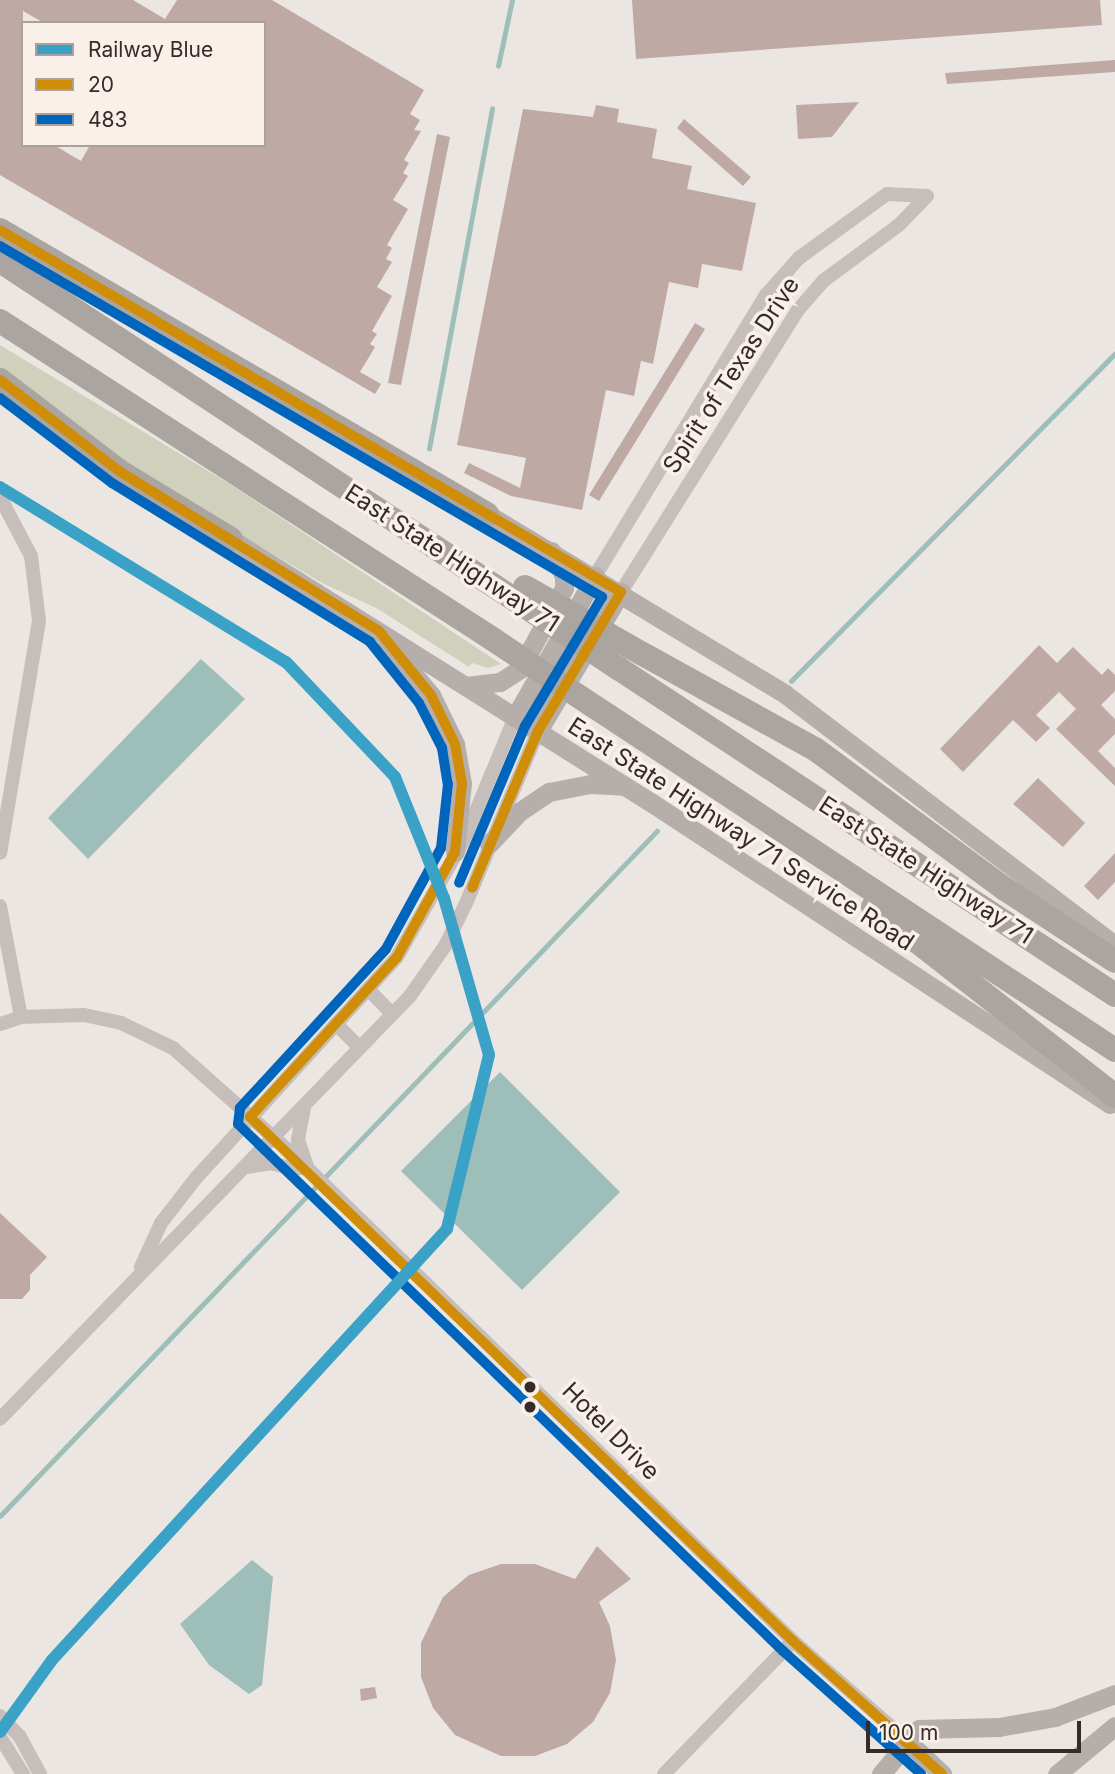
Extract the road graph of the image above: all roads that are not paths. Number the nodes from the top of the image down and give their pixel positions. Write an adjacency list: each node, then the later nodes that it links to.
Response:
1 (0, 230): 6 (highway)
2 (0, 261): 12 (highway, East State Highway 71, bridge)
3 (0, 321): 20 (highway, East State Highway 71, bridge)
4 (0, 380): 7 (highway)
5 (0, 497): 19 (street)
6 (487, 513): 8 (street)
7 (231, 539): 11 (street, East State Highway 71 Service Road)
8 (551, 550): 9 (street); 13 (street)
9 (595, 576): 10 (street); 10 (street, Spirit of Texas Drive); 14 (street, Spirit of Texas Drive)
10 (621, 592): 15 (street, Spirit of Texas Drive); 22 (street)
11 (379, 631): 13 (street, East State Highway 71 Service Road); 18 (street)
12 (624, 657): 23 (highway); 26 (highway, East State Highway 71)
13 (466, 686): 14 (street, East State Highway 71 Service Road)
14 (515, 717): 15 (street, East State Highway 71 Service Road); 18 (street, Spirit of Texas Drive)
15 (538, 731): 16 (street, East State Highway 71 Service Road); 17 (street, Spirit of Texas Drive)
16 (626, 786): 17 (street); 36 (street, East State Highway 71 Service Road)
17 (489, 844): 27 (street, Spirit of Texas Drive)
18 (456, 852): 25 (street, Spirit of Texas Drive)
19 (0, 853)
20 (838, 868): 24 (highway, East State Highway 71); 34 (highway)
21 (0, 906): 28 (street)
22 (1115, 945)
23 (1115, 961)
24 (1014, 984): 31 (highway); 33 (highway, East State Highway 71)
25 (369, 990): 27 (street); 30 (street, Spirit of Texas Drive)
26 (1115, 995)
27 (392, 1014): 32 (street, Spirit of Texas Drive)
28 (21, 1017): 29 (street, Hotel Drive); 37 (street, Hotel Drive)
29 (0, 1024)
30 (336, 1024): 32 (street); 37 (street, Spirit of Texas Drive)
31 (1115, 1035)
32 (360, 1048): 35 (street, Spirit of Texas Drive)
33 (1115, 1050)
34 (1115, 1096)
35 (305, 1107): 38 (street, Spirit of Texas Drive); 40 (street)
36 (1115, 1107)
37 (250, 1117): 38 (street, Hotel Drive); 41 (street, Spirit of Texas Drive)
38 (274, 1139): 39 (street, Spirit of Texas Drive); 40 (street, Hotel Drive)
39 (247, 1167): 40 (street); 41 (street, Spirit of Texas Drive)
40 (310, 1171): 43 (street, Hotel Drive)
41 (138, 1275): 42 (street, Spirit of Texas Drive)
42 (0, 1419)
43 (793, 1642): 48 (street, Hotel Drive); 51 (street)
44 (1115, 1694): 48 (street)
45 (0, 1716): 50 (street)
46 (1115, 1726): 54 (street)
47 (0, 1737): 49 (street)
48 (906, 1740): 52 (street); 53 (street, Hotel Drive)
49 (23, 1774)
50 (40, 1774)
51 (664, 1774)
52 (881, 1774)
53 (942, 1774)
54 (1057, 1774)

